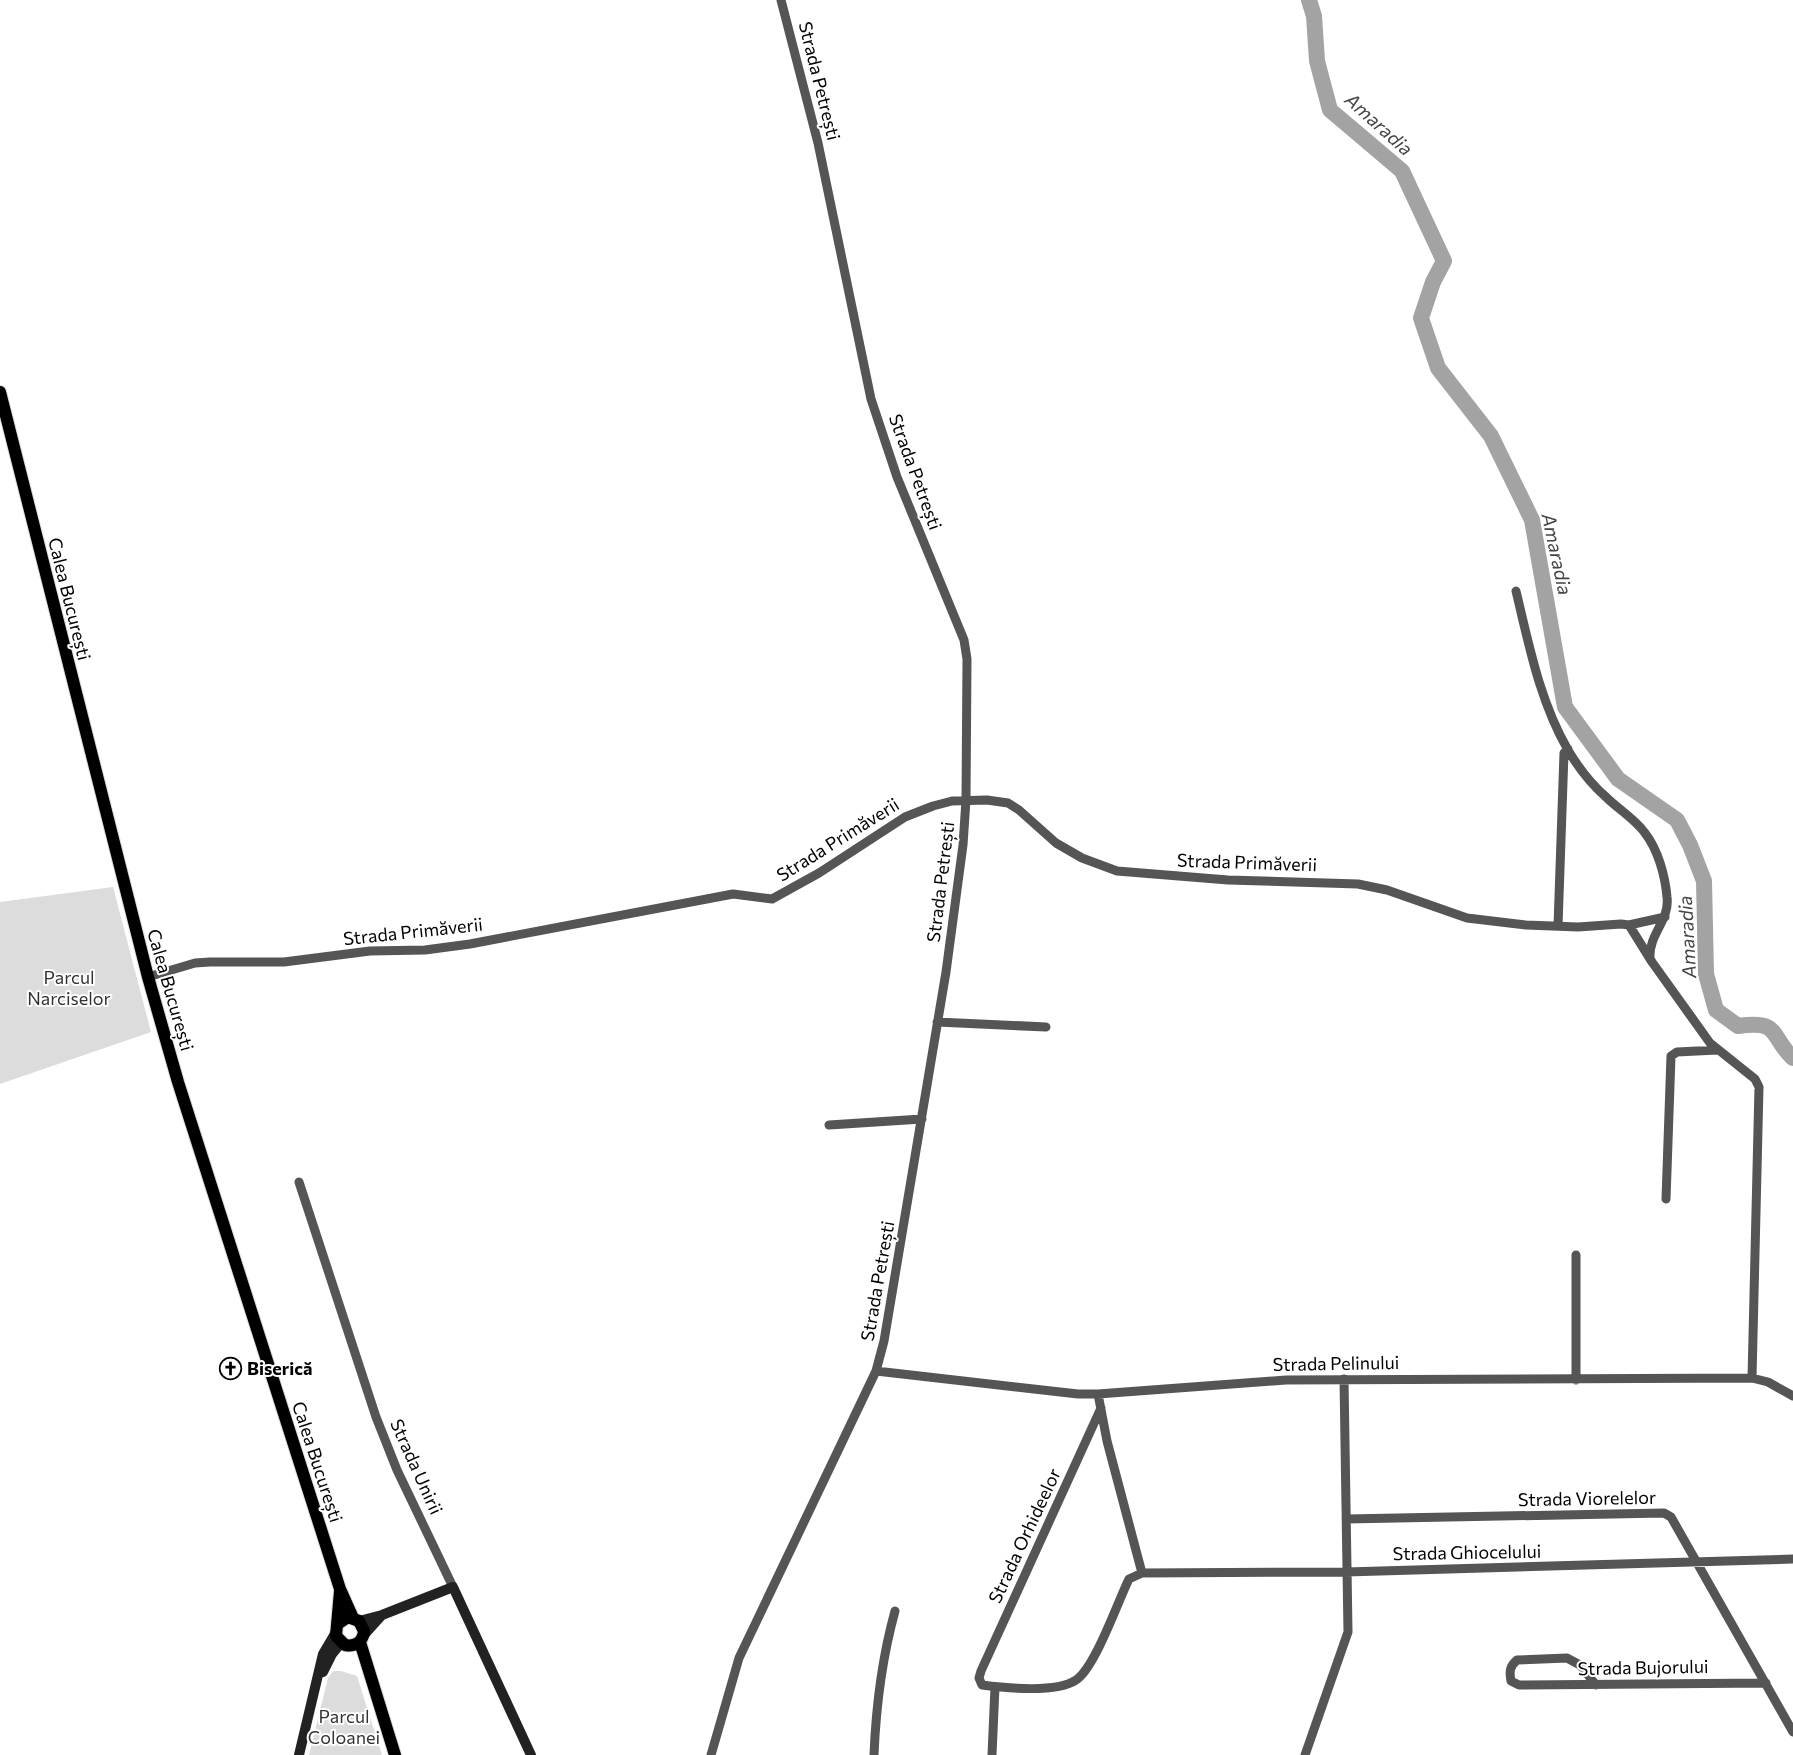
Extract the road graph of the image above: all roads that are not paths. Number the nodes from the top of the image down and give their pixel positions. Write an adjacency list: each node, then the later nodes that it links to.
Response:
1 (781, 0): 5 (street, Strada Petrești)
2 (0, 392): 10 (main road, Calea București)
3 (1516, 591): 4 (street)
4 (1568, 749): 6 (street); 8 (street)
5 (966, 800): 8 (street, Strada Primăverii); 10 (street, Strada Primăverii); 11 (street, Strada Petrești)
6 (1665, 917): 7 (street, Strada Primăverii); 9 (street)
7 (1630, 925): 8 (street, Strada Primăverii); 9 (street)
8 (1558, 926)
9 (1650, 957): 13 (street)
10 (148, 977): 32 (main road, Calea București)
11 (938, 1022): 12 (street); 14 (street, Strada Petrești)
12 (1046, 1027)
13 (1717, 1050): 17 (street); 20 (street)
14 (922, 1119): 15 (street); 19 (street, Strada Petrești)
15 (829, 1125)
16 (299, 1182): 31 (street, Strada Unirii)
17 (1666, 1199)
18 (1576, 1255): 22 (street)
19 (876, 1370): 23 (street, Strada Pelinului); 44 (street, Strada Petrești)
20 (1752, 1378): 22 (street, Strada Pelinului); 24 (street, Strada Pelinului)
21 (1344, 1379): 22 (street, Strada Pelinului); 23 (street, Strada Pelinului); 26 (street)
22 (1576, 1380)
23 (1098, 1394): 25 (street)
24 (1793, 1396)
25 (1101, 1408): 30 (street); 39 (street, Strada Orhideelor)
26 (1346, 1519): 28 (street, Strada Viorelelor); 29 (street)
27 (1793, 1559): 28 (street, Strada Ghiocelului)
28 (1697, 1563): 29 (street, Strada Ghiocelului); 37 (street, Strada Viorelelor)
29 (1346, 1572): 30 (street, Strada Ghiocelului); 47 (street)
30 (1142, 1573): 39 (street)
31 (453, 1587): 34 (main road); 43 (main road, Strada Unirii)
32 (340, 1589): 35 (main road, Calea București); 36 (main road, Calea București)
33 (895, 1610): 45 (street)
34 (382, 1615): 35 (main road); 36 (main road)
35 (356, 1619): 36 (main road); 36 (main road, Calea București)
36 (348, 1637): 41 (main road); 42 (main road, Calea București)
37 (1766, 1683): 38 (street, Strada Bujorului); 40 (street, Strada Viorelelor)
38 (1596, 1685): 38 (street, Strada Bujorului)
39 (995, 1687): 46 (street)
40 (1793, 1732)
41 (300, 1755)
42 (395, 1755)
43 (531, 1755)
44 (711, 1755)
45 (874, 1755)
46 (992, 1755)
47 (1305, 1755)

